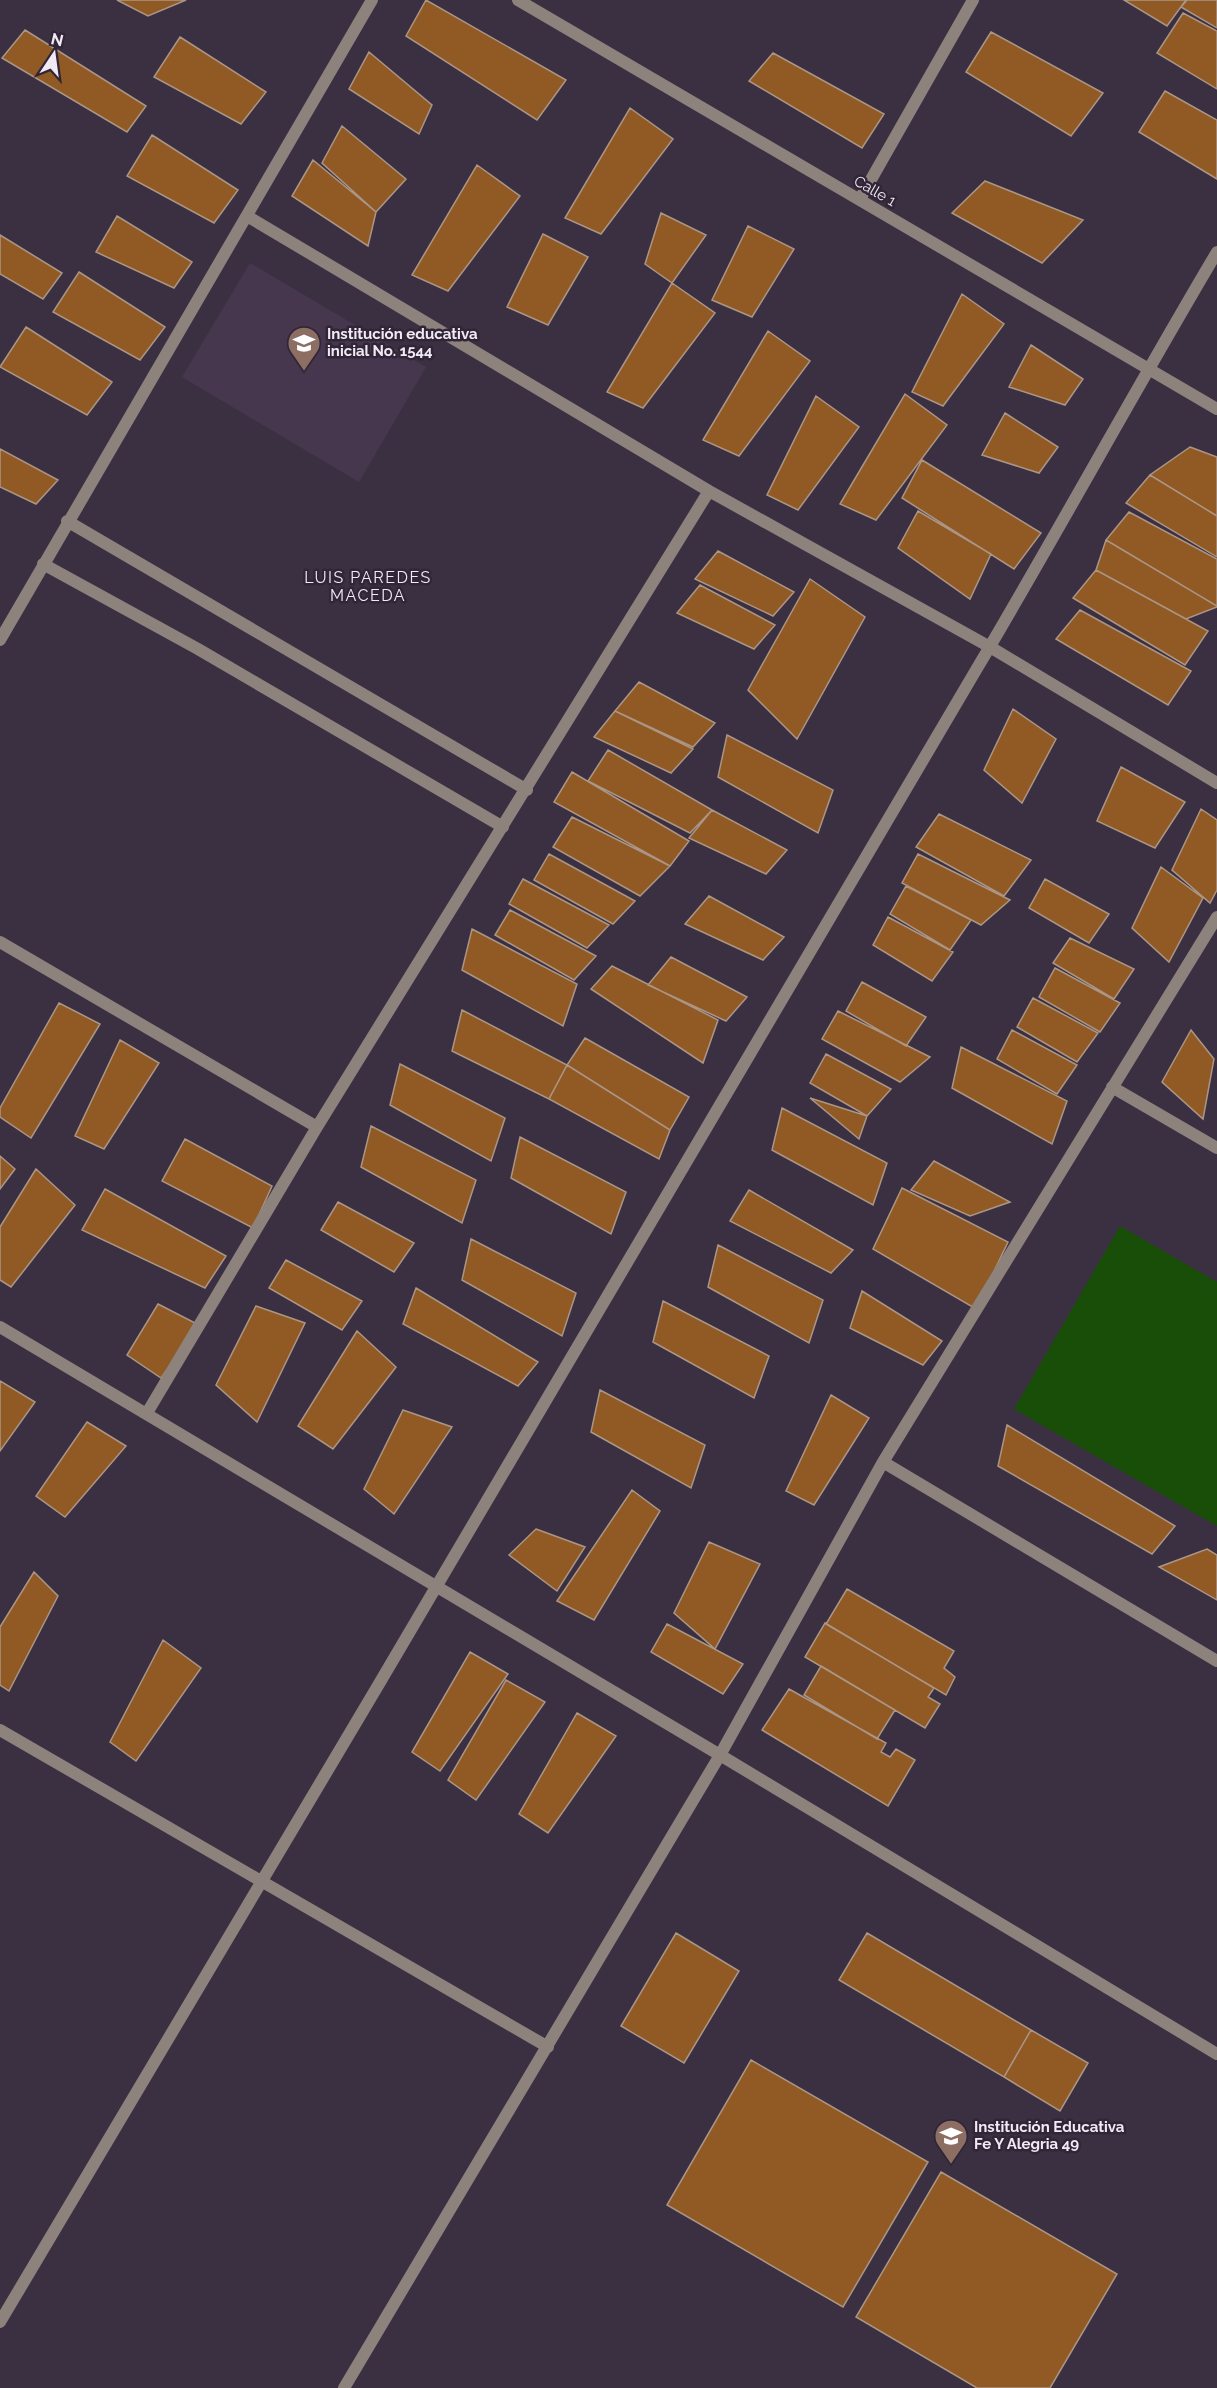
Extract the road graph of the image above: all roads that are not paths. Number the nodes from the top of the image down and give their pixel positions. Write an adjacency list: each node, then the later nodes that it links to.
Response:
1 (372, 0): 5 (street)
2 (518, 0): 4 (street, Calle 1)
3 (974, 0): 4 (street)
4 (860, 199): 7 (street, Calle 1)
5 (247, 216): 9 (street); 10 (street)
6 (1217, 252): 7 (street)
7 (1148, 368): 8 (street, Calle 1); 13 (street)
8 (1217, 409)
9 (709, 491): 13 (street); 15 (street)
10 (67, 521): 11 (street); 15 (street)
11 (43, 564): 12 (street); 16 (street)
12 (0, 640)
13 (990, 647): 14 (street); 25 (street)
14 (1217, 783)
15 (527, 790): 16 (street)
16 (503, 827): 20 (street)
17 (1217, 917): 19 (street)
18 (0, 942): 20 (street)
19 (1112, 1087): 21 (street); 24 (street)
20 (317, 1127): 23 (street)
21 (1217, 1148)
22 (0, 1327): 23 (street)
23 (147, 1413): 25 (street)
24 (883, 1462): 26 (street); 28 (street)
25 (436, 1588): 28 (street); 29 (street)
26 (1217, 1661)
27 (0, 1730): 29 (street)
28 (720, 1755): 30 (street); 31 (street)
29 (263, 1882): 30 (street); 32 (street)
30 (548, 2047): 33 (street)
31 (1217, 2054)
32 (0, 2322)
33 (344, 2388)

